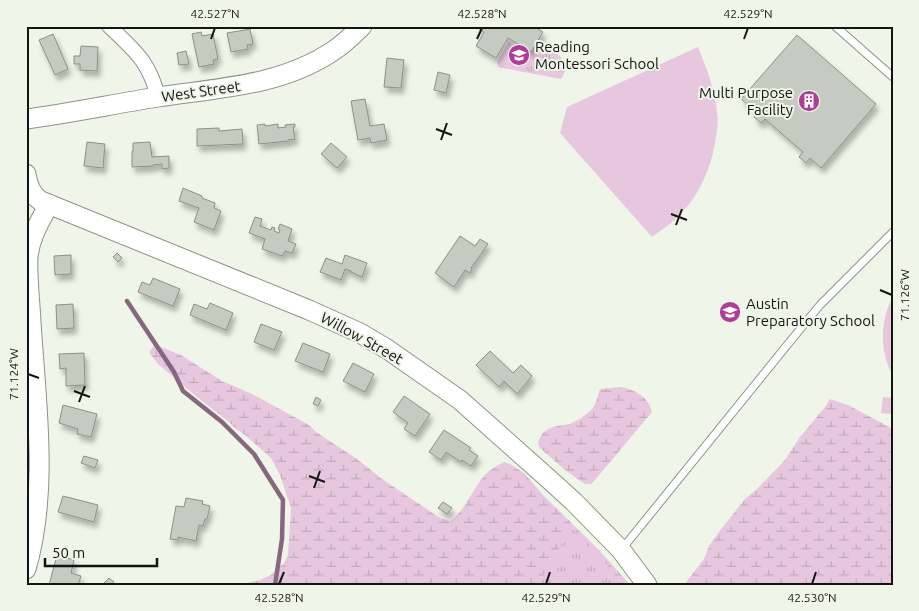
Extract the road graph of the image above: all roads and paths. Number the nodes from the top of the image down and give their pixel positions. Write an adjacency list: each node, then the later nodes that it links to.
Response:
1 (109, 26): 5 (street)
2 (362, 26): 5 (main road, West Street)
3 (835, 26): 4 (lane)
4 (893, 77)
5 (158, 97): 6 (main road, West Street)
6 (26, 118)
7 (26, 174): 8 (main road, Willow Street)
8 (49, 204): 10 (main road, Willow Street); 11 (main road)
9 (893, 232): 10 (lane)
10 (621, 550): 12 (main road, Willow Street)
11 (26, 568)
12 (647, 585)

